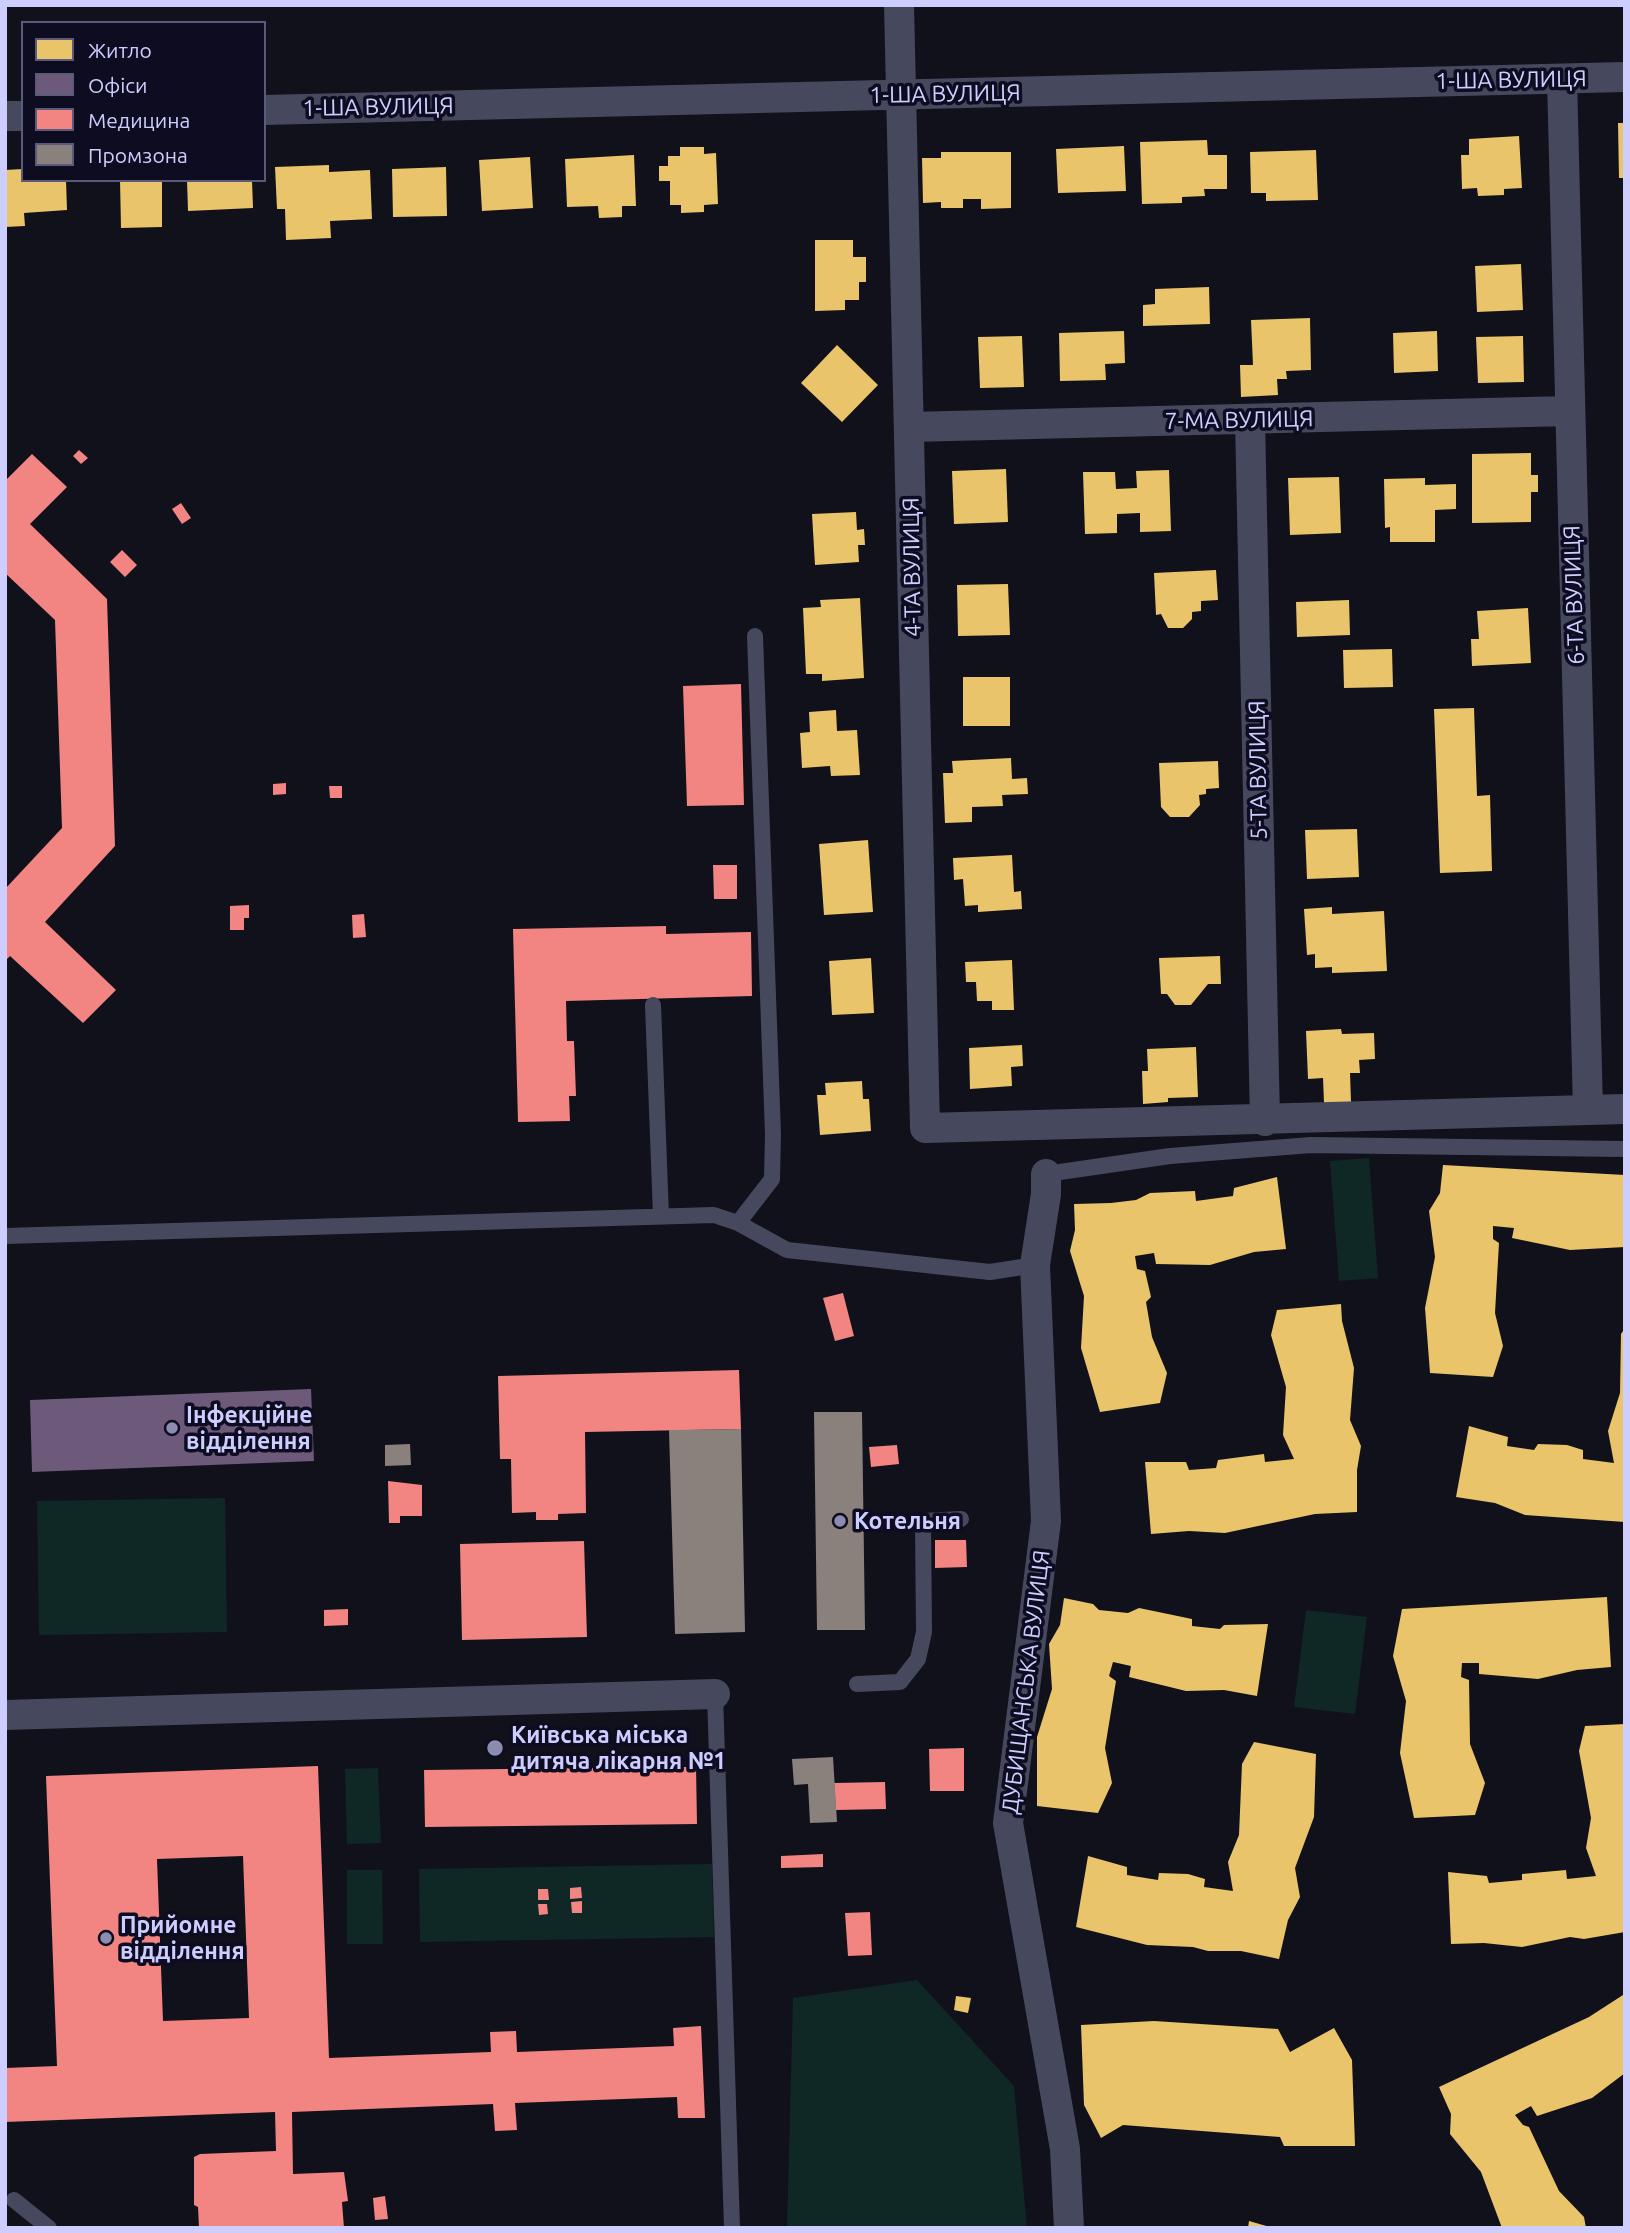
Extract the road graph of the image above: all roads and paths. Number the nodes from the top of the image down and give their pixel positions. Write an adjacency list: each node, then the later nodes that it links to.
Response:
1 (899, 5): 4 (street, 4-ТА ВУЛИЦЯ)
2 (1625, 77): 3 (street, 1-ША ВУЛИЦЯ)
3 (1562, 79): 4 (street, 1-ША ВУЛИЦЯ); 6 (street, 6-ТА ВУЛИЦЯ)
4 (901, 95): 5 (street, 1-ША ВУЛИЦЯ); 8 (street, 4-ТА ВУЛИЦЯ)
5 (266, 110)
6 (1569, 411): 7 (street, 7-МА ВУЛИЦЯ); 12 (street, 6-ТА ВУЛИЦЯ)
7 (1250, 420): 8 (street, 7-МА ВУЛИЦЯ); 13 (street, 5-ТА ВУЛИЦЯ)
8 (909, 427): 13 (street, 4-ТА ВУЛИЦЯ)
9 (755, 636): 17 (lane)
10 (653, 1005): 16 (lane)
11 (1625, 1109): 12 (street)
12 (1588, 1110): 13 (street)
13 (1265, 1121)
14 (1625, 1149): 15 (lane)
15 (1046, 1174): 19 (street, ДУБИЩАНСЬКА ВУЛИЦЯ)
16 (661, 1216): 17 (lane); 18 (lane)
17 (738, 1223): 19 (lane)
18 (5, 1236)
19 (1035, 1265): 27 (street, ДУБИЩАНСЬКА ВУЛИЦЯ)
20 (961, 1519): 21 (lane)
21 (857, 1684)
22 (715, 1694): 23 (street); 26 (lane)
23 (5, 1715)
24 (14, 2200): 25 (lane)
25 (49, 2228)
26 (732, 2228)
27 (1069, 2228)

